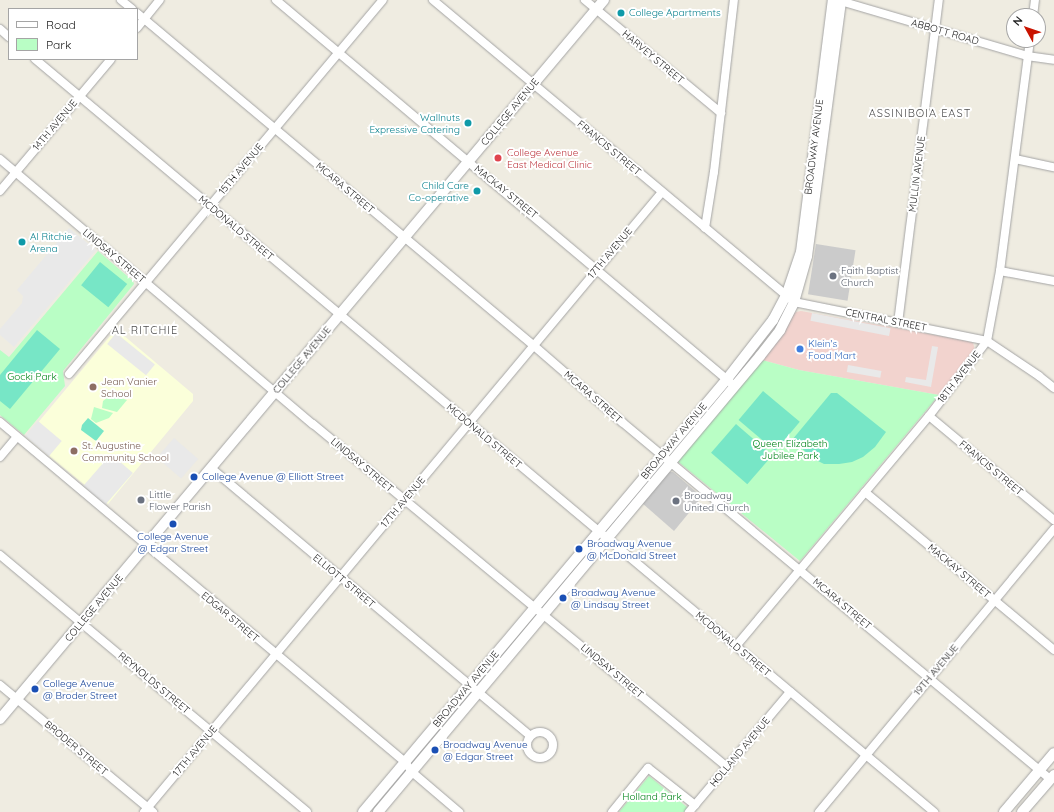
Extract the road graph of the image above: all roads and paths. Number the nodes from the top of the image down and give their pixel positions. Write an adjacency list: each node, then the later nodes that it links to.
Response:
1 (121, 0): 11 (street)
2 (160, 0): 14 (street)
3 (276, 0): 20 (street, MACKAY STREET)
4 (383, 0): 20 (street, 15TH AVENUE)
5 (433, 0): 25 (street, FRANCIS STREET)
6 (585, 0): 12 (street, HARVEY STREET)
7 (604, 0): 12 (street, COLLEGE AVENUE)
8 (734, 0): 27 (street)
9 (838, 0): 17 (street, ABBOTT ROAD); 43 (street, BROADWAY AVENUE); 44 (street, BROADWAY AVENUE)
10 (939, 0): 17 (street, MULLIN AVENUE)
11 (131, 8)
12 (596, 10): 25 (street, COLLEGE AVENUE); 27 (street, HARVEY STREET)
13 (138, 14): 14 (street, MCARA STREET)
14 (144, 19): 15 (street); 28 (street, MCARA STREET)
15 (138, 27)
16 (0, 29): 18 (street)
17 (935, 29): 21 (street, ABBOTT ROAD); 46 (street, MULLIN AVENUE)
18 (8, 36)
19 (1028, 48): 21 (street, 18TH AVENUE)
20 (339, 52): 28 (street, 15TH AVENUE); 31 (street, MACKAY STREET)
21 (1027, 56): 24 (street, ABBOTT ROAD); 30 (street, 18TH AVENUE)
22 (36, 60): 26 (street, MCDONALD STREET)
23 (110, 60): 26 (street, 14TH AVENUE)
24 (1054, 60)
25 (534, 84): 31 (street, COLLEGE AVENUE); 35 (street, FRANCIS STREET)
26 (79, 96): 33 (street, 14TH AVENUE); 36 (street, MCDONALD STREET)
27 (721, 113): 37 (street)
28 (275, 129): 36 (street, 15TH AVENUE); 38 (street, MCARA STREET)
29 (0, 159): 33 (street, LINDSAY STREET)
30 (1015, 159): 32 (street); 40 (street, 18TH AVENUE)
31 (468, 162): 38 (street, COLLEGE AVENUE); 39 (street, MACKAY STREET)
32 (1054, 167)
33 (16, 172): 34 (street, 14TH AVENUE); 42 (street, LINDSAY STREET)
34 (0, 191)
35 (662, 192): 37 (street, FRANCIS STREET); 39 (street, 17TH AVENUE)
36 (210, 206): 42 (street, 15TH AVENUE); 45 (street, MCDONALD STREET)
37 (705, 228): 43 (street, FRANCIS STREET)
38 (405, 237): 45 (street, COLLEGE AVENUE); 48 (street, MCARA STREET)
39 (598, 269): 48 (street, 17TH AVENUE); 50 (street, MACKAY STREET)
40 (1000, 270): 41 (street); 47 (street, 18TH AVENUE)
41 (1054, 281)
42 (146, 283): 49 (street, 15TH AVENUE); 53 (street, LINDSAY STREET)
43 (786, 296): 44 (street, CENTRAL STREET); 50 (street, BROADWAY AVENUE)
44 (794, 302): 46 (street, CENTRAL STREET); 51 (street, BROADWAY AVENUE)
45 (340, 315): 53 (street, COLLEGE AVENUE); 56 (street, MCDONALD STREET)
46 (898, 323): 47 (street, CENTRAL STREET)
47 (987, 341): 52 (street); 54 (street, 18TH AVENUE)
48 (533, 345): 56 (street, 17TH AVENUE); 58 (street, MCARA STREET)
49 (68, 374)
50 (726, 379): 51 (street, MACKAY STREET); 58 (street, BROADWAY AVENUE)
51 (735, 386): 60 (street, BROADWAY AVENUE)
52 (1054, 388)
53 (275, 392): 61 (street, COLLEGE AVENUE); 63 (street, LINDSAY STREET)
54 (929, 416): 62 (street, 18TH AVENUE); 64 (street, FRANCIS STREET)
55 (0, 422): 57 (street, EDGAR STREET)
56 (469, 423): 63 (street, 17TH AVENUE); 66 (street, MCDONALD STREET)
57 (17, 437): 59 (street); 68 (street, EDGAR STREET)
58 (662, 455): 60 (street, MCARA STREET); 66 (street, BROADWAY AVENUE)
59 (0, 457)
60 (671, 463): 67 (street, BROADWAY AVENUE); 70 (street, MCARA STREET)
61 (211, 468): 68 (street, COLLEGE AVENUE); 71 (street, ELLIOTT STREET)
62 (865, 492): 70 (street, 18TH AVENUE); 72 (street, MACKAY STREET)
63 (404, 500): 71 (street, 17TH AVENUE); 73 (street, LINDSAY STREET)
64 (1054, 520)
65 (1054, 529): 72 (street, 19TH AVENUE)
66 (598, 531): 67 (street, MCDONALD STREET); 73 (street, BROADWAY AVENUE)
67 (608, 539): 74 (street, BROADWAY AVENUE); 76 (street, MCDONALD STREET)
68 (146, 546): 75 (street, COLLEGE AVENUE); 78 (street, EDGAR STREET)
69 (0, 555): 75 (street, REYNOLDS STREET)
70 (800, 569): 76 (street, 18TH AVENUE); 79 (street, MCARA STREET)
71 (340, 577): 78 (street, 17TH AVENUE); 81 (street, ELLIOTT STREET)
72 (995, 600): 77 (street, MACKAY STREET); 79 (street, 19TH AVENUE)
73 (534, 607): 74 (street, LINDSAY STREET); 81 (street, BROADWAY AVENUE)
74 (544, 615): 82 (street, BROADWAY AVENUE); 91 (street, LINDSAY STREET)
75 (81, 623): 84 (street, COLLEGE AVENUE); 86 (street, REYNOLDS STREET)
76 (736, 646): 83 (street, MCDONALD STREET)
77 (1054, 650)
78 (276, 654): 86 (street, 17TH AVENUE); 90 (street, EDGAR STREET)
79 (930, 678): 89 (street, 19TH AVENUE); 92 (street, MCARA STREET)
80 (0, 685): 84 (street, BRODER STREET)
81 (470, 685): 82 (street, ELLIOTT STREET); 90 (street, BROADWAY AVENUE)
82 (479, 692): 87 (street, ELLIOTT STREET); 93 (street, BROADWAY AVENUE)
83 (790, 692): 89 (street, MCDONALD STREET); 91 (street, HOLLAND AVENUE)
84 (17, 699): 85 (street, COLLEGE AVENUE); 96 (street, BRODER STREET)
85 (0, 719)
86 (211, 731): 96 (street, 17TH AVENUE); 97 (street, REYNOLDS STREET)
87 (530, 736)
88 (1054, 753): 92 (street)
89 (867, 756): 102 (street, 19TH AVENUE); 103 (street, MCDONALD STREET)
90 (404, 762): 93 (street, EDGAR STREET); 98 (street, BROADWAY AVENUE)
91 (727, 767): 95 (street, HOLLAND AVENUE)
92 (1040, 770): 94 (street, MCARA STREET); 104 (street)
93 (412, 772): 99 (street, BROADWAY AVENUE); 100 (street, EDGAR STREET)
94 (1052, 777): 105 (street)
95 (692, 809): 101 (street)
96 (148, 810)
97 (307, 812)
98 (363, 812)
99 (378, 812)
100 (459, 812)
101 (612, 812)
102 (819, 812)
103 (934, 812)
104 (1004, 812)
105 (1022, 812)

